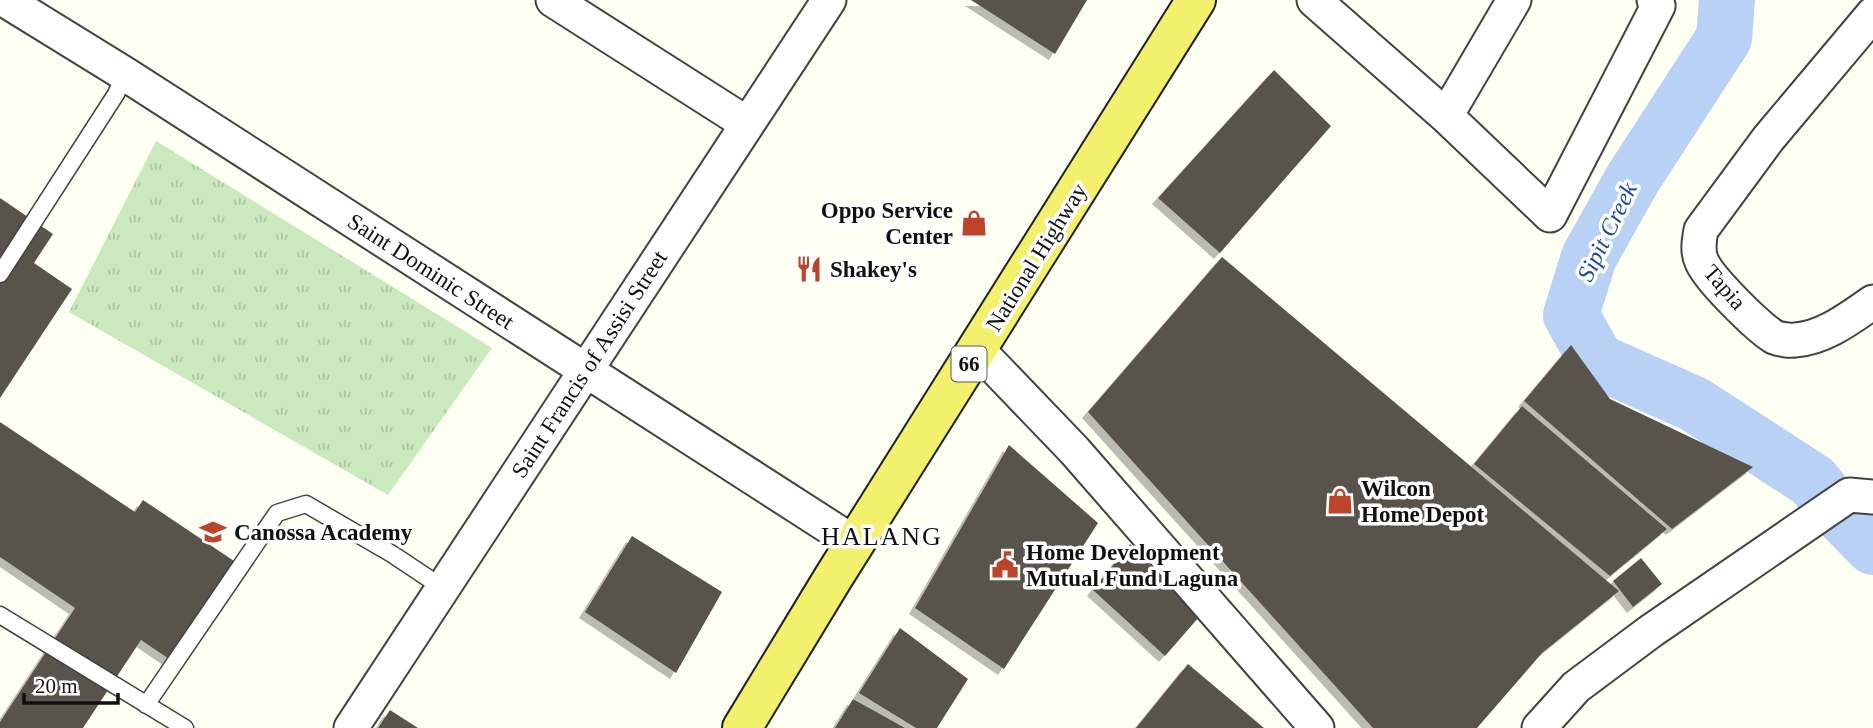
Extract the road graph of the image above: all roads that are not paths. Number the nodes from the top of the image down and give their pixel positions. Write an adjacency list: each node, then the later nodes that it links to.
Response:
1 (5, 0): 9 (street, Saint Dominic Street)
2 (553, 0): 11 (street)
3 (829, 0): 11 (street, Saint Francis of Assisi Street)
4 (1196, 0): 14 (main road, National Highway / 66)
5 (1314, 0): 10 (street)
6 (1514, 0): 10 (street)
7 (1654, 0): 10 (street)
8 (1873, 14): 13 (street, Tapia)
9 (125, 74): 12 (lane); 15 (street, Saint Dominic Street)
10 (1446, 116)
11 (746, 123): 15 (street, Saint Francis of Assisi Street)
12 (0, 274)
13 (1873, 302)
14 (978, 350): 17 (main road, National Highway / 66); 24 (street)
15 (585, 370): 17 (street, Saint Dominic Street); 18 (street, Saint Francis of Assisi Street)
16 (1861, 496): 25 (street)
17 (856, 544): 23 (main road, National Highway / 66)
18 (443, 587): 20 (lane); 22 (street, Saint Francis of Assisi Street)
19 (0, 615): 20 (lane)
20 (146, 705): 21 (lane)
21 (186, 728)
22 (351, 728)
23 (742, 728)
24 (1317, 728)
25 (1539, 728)

